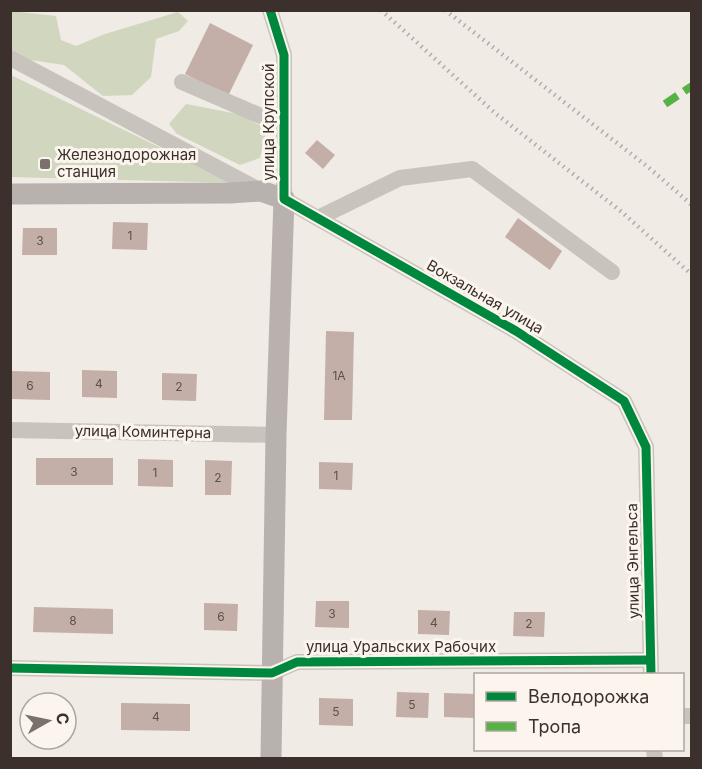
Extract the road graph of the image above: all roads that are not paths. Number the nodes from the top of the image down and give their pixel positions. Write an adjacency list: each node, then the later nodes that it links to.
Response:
1 (270, 10): 4 (street, улица Крупской)
2 (10, 58): 5 (street)
3 (182, 82): 4 (street)
4 (284, 126): 7 (street, улица Крупской)
5 (261, 191): 6 (main road, Вокзальная улица); 7 (main road, Вокзальная улица)
6 (10, 194)
7 (284, 199): 8 (street, Вокзальная улица); 11 (main road, улица Крупской)
8 (318, 218): 9 (street); 12 (street, Вокзальная улица)
9 (612, 272)
10 (10, 430): 11 (street, улица Коминтерна)
11 (276, 435): 15 (main road, улица Крупской)
12 (646, 447): 13 (street, улица Энгельса)
13 (651, 667): 15 (street, улица Уральских Рабочих)
14 (10, 668): 15 (street, улица Уральских Рабочих)
15 (272, 673): 16 (main road, улица Крупской)
16 (271, 759)

